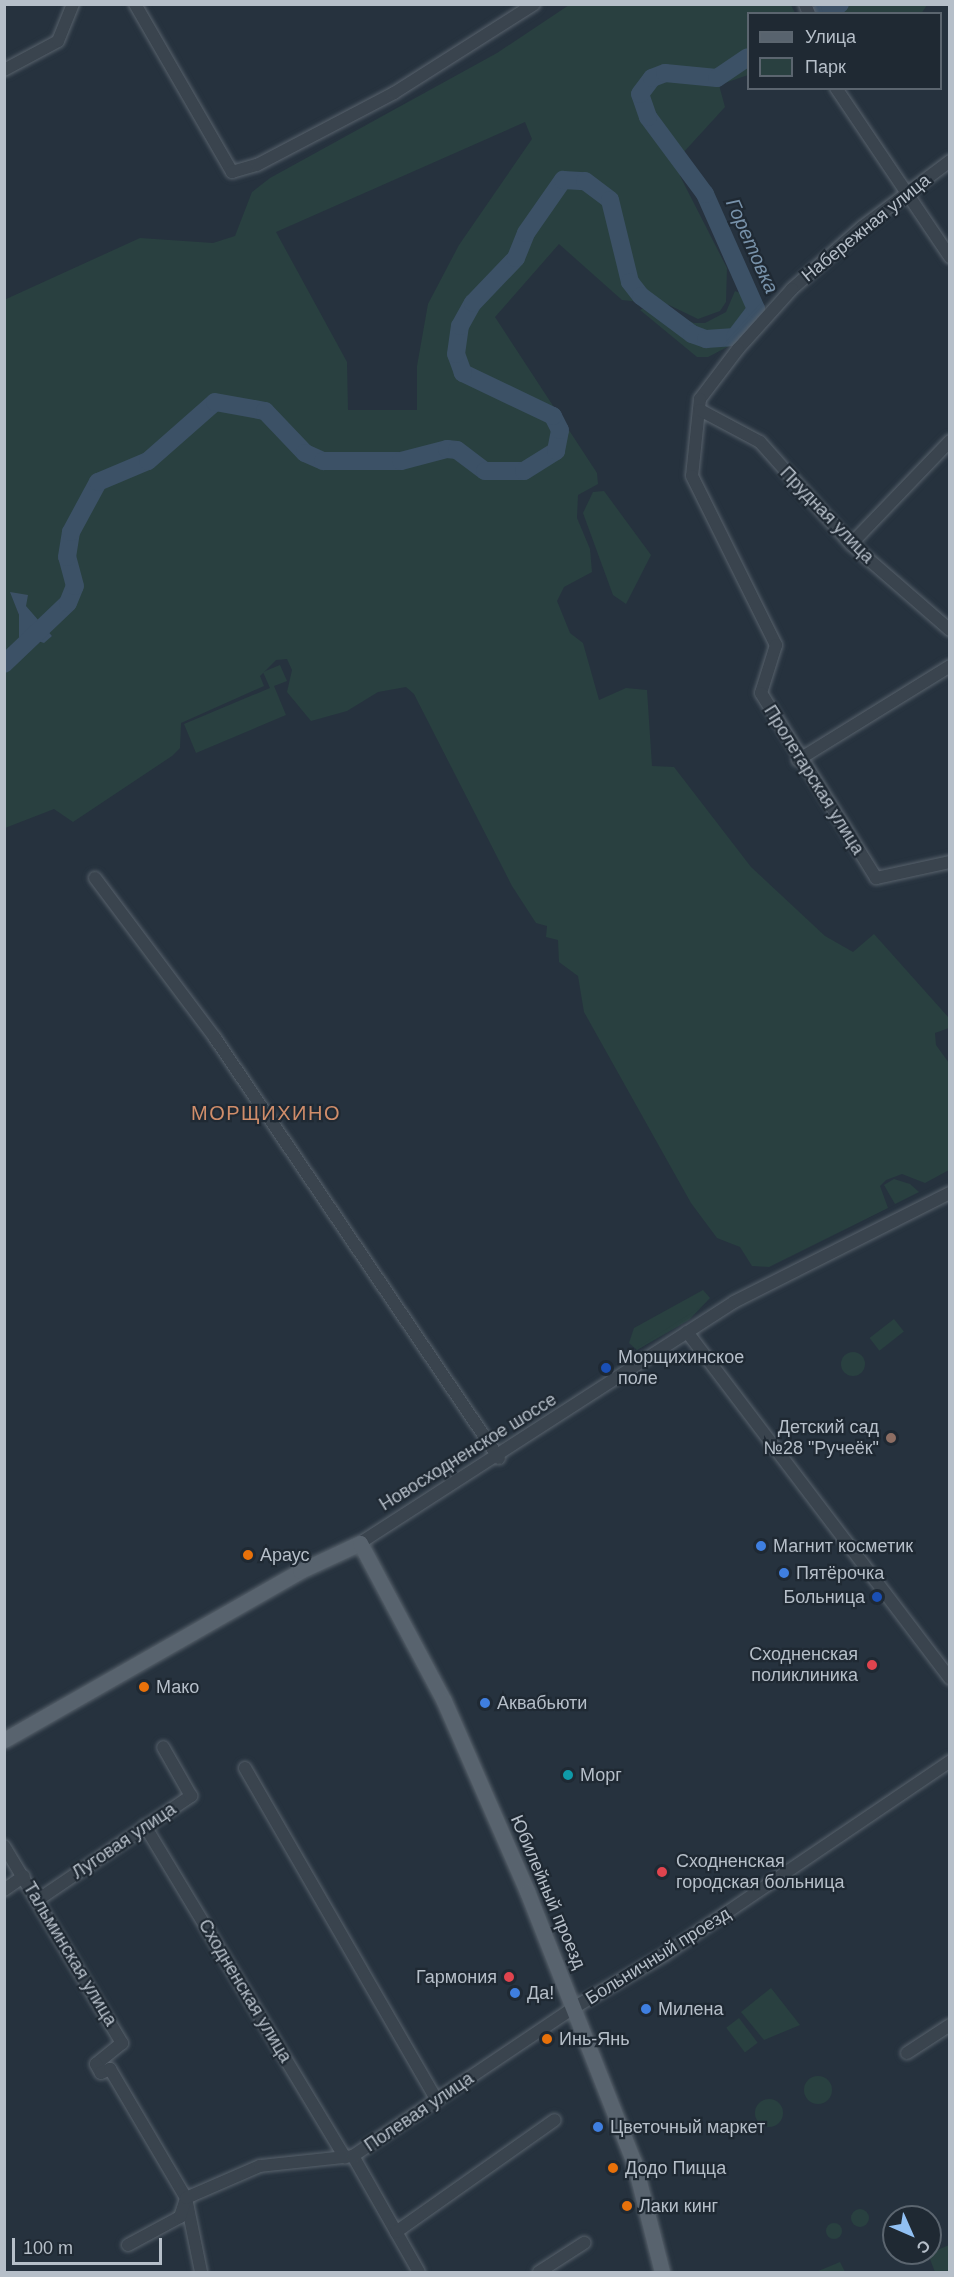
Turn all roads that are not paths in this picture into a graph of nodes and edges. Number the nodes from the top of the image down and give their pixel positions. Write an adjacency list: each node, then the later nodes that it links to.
1 (73, 4): 4 (street)
2 (135, 4): 3 (street)
3 (534, 4)
4 (4, 70)
5 (837, 90): 7 (street)
6 (950, 161): 7 (street, Набережная улица)
7 (907, 193): 8 (street); 9 (street, Набережная улица)
8 (950, 256)
9 (700, 410): 11 (street, Прудная улица); 14 (street, Пролетарская улица)
10 (950, 441): 11 (street)
11 (851, 544): 12 (street, Прудная улица)
12 (950, 630)
13 (950, 666): 14 (street)
14 (798, 760): 15 (street, Пролетарская улица)
15 (950, 862)
16 (95, 878): 19 (street)
17 (947, 1197): 18 (street, Новосходненское шоссе)
18 (687, 1332): 19 (street, Новосходненское шоссе); 21 (street)
19 (499, 1458): 20 (street, Новосходненское шоссе)
20 (360, 1543): 22 (main road, Новосходненское шоссе); 31 (main road, Юбилейный проезд)
21 (950, 1678)
22 (4, 1740)
23 (163, 1747): 26 (street, Луговая улица)
24 (950, 1761): 31 (street, Больничный проезд)
25 (245, 1768): 34 (street)
26 (145, 1826): 30 (street, Луговая улица); 36 (street, Сходненская улица)
27 (4, 1846): 28 (street, Тальминская улица)
28 (24, 1876): 29 (street); 30 (street, Тальминская улица)
29 (4, 1890)
30 (39, 1899): 37 (street, Тальминская улица)
31 (575, 2007): 34 (street, Полевая улица); 44 (main road, Юбилейный проезд)
32 (950, 2025): 33 (street)
33 (907, 2053)
34 (437, 2101): 36 (street, Полевая улица)
35 (555, 2121): 38 (street)
36 (349, 2156): 37 (street, Полевая улица); 38 (street, Сходненская улица)
37 (186, 2199): 40 (street); 41 (street)
38 (396, 2232): 42 (street, Сходненская улица)
39 (584, 2243): 43 (street)
40 (128, 2245)
41 (201, 2272)
42 (419, 2272)
43 (539, 2272)
44 (662, 2272)

